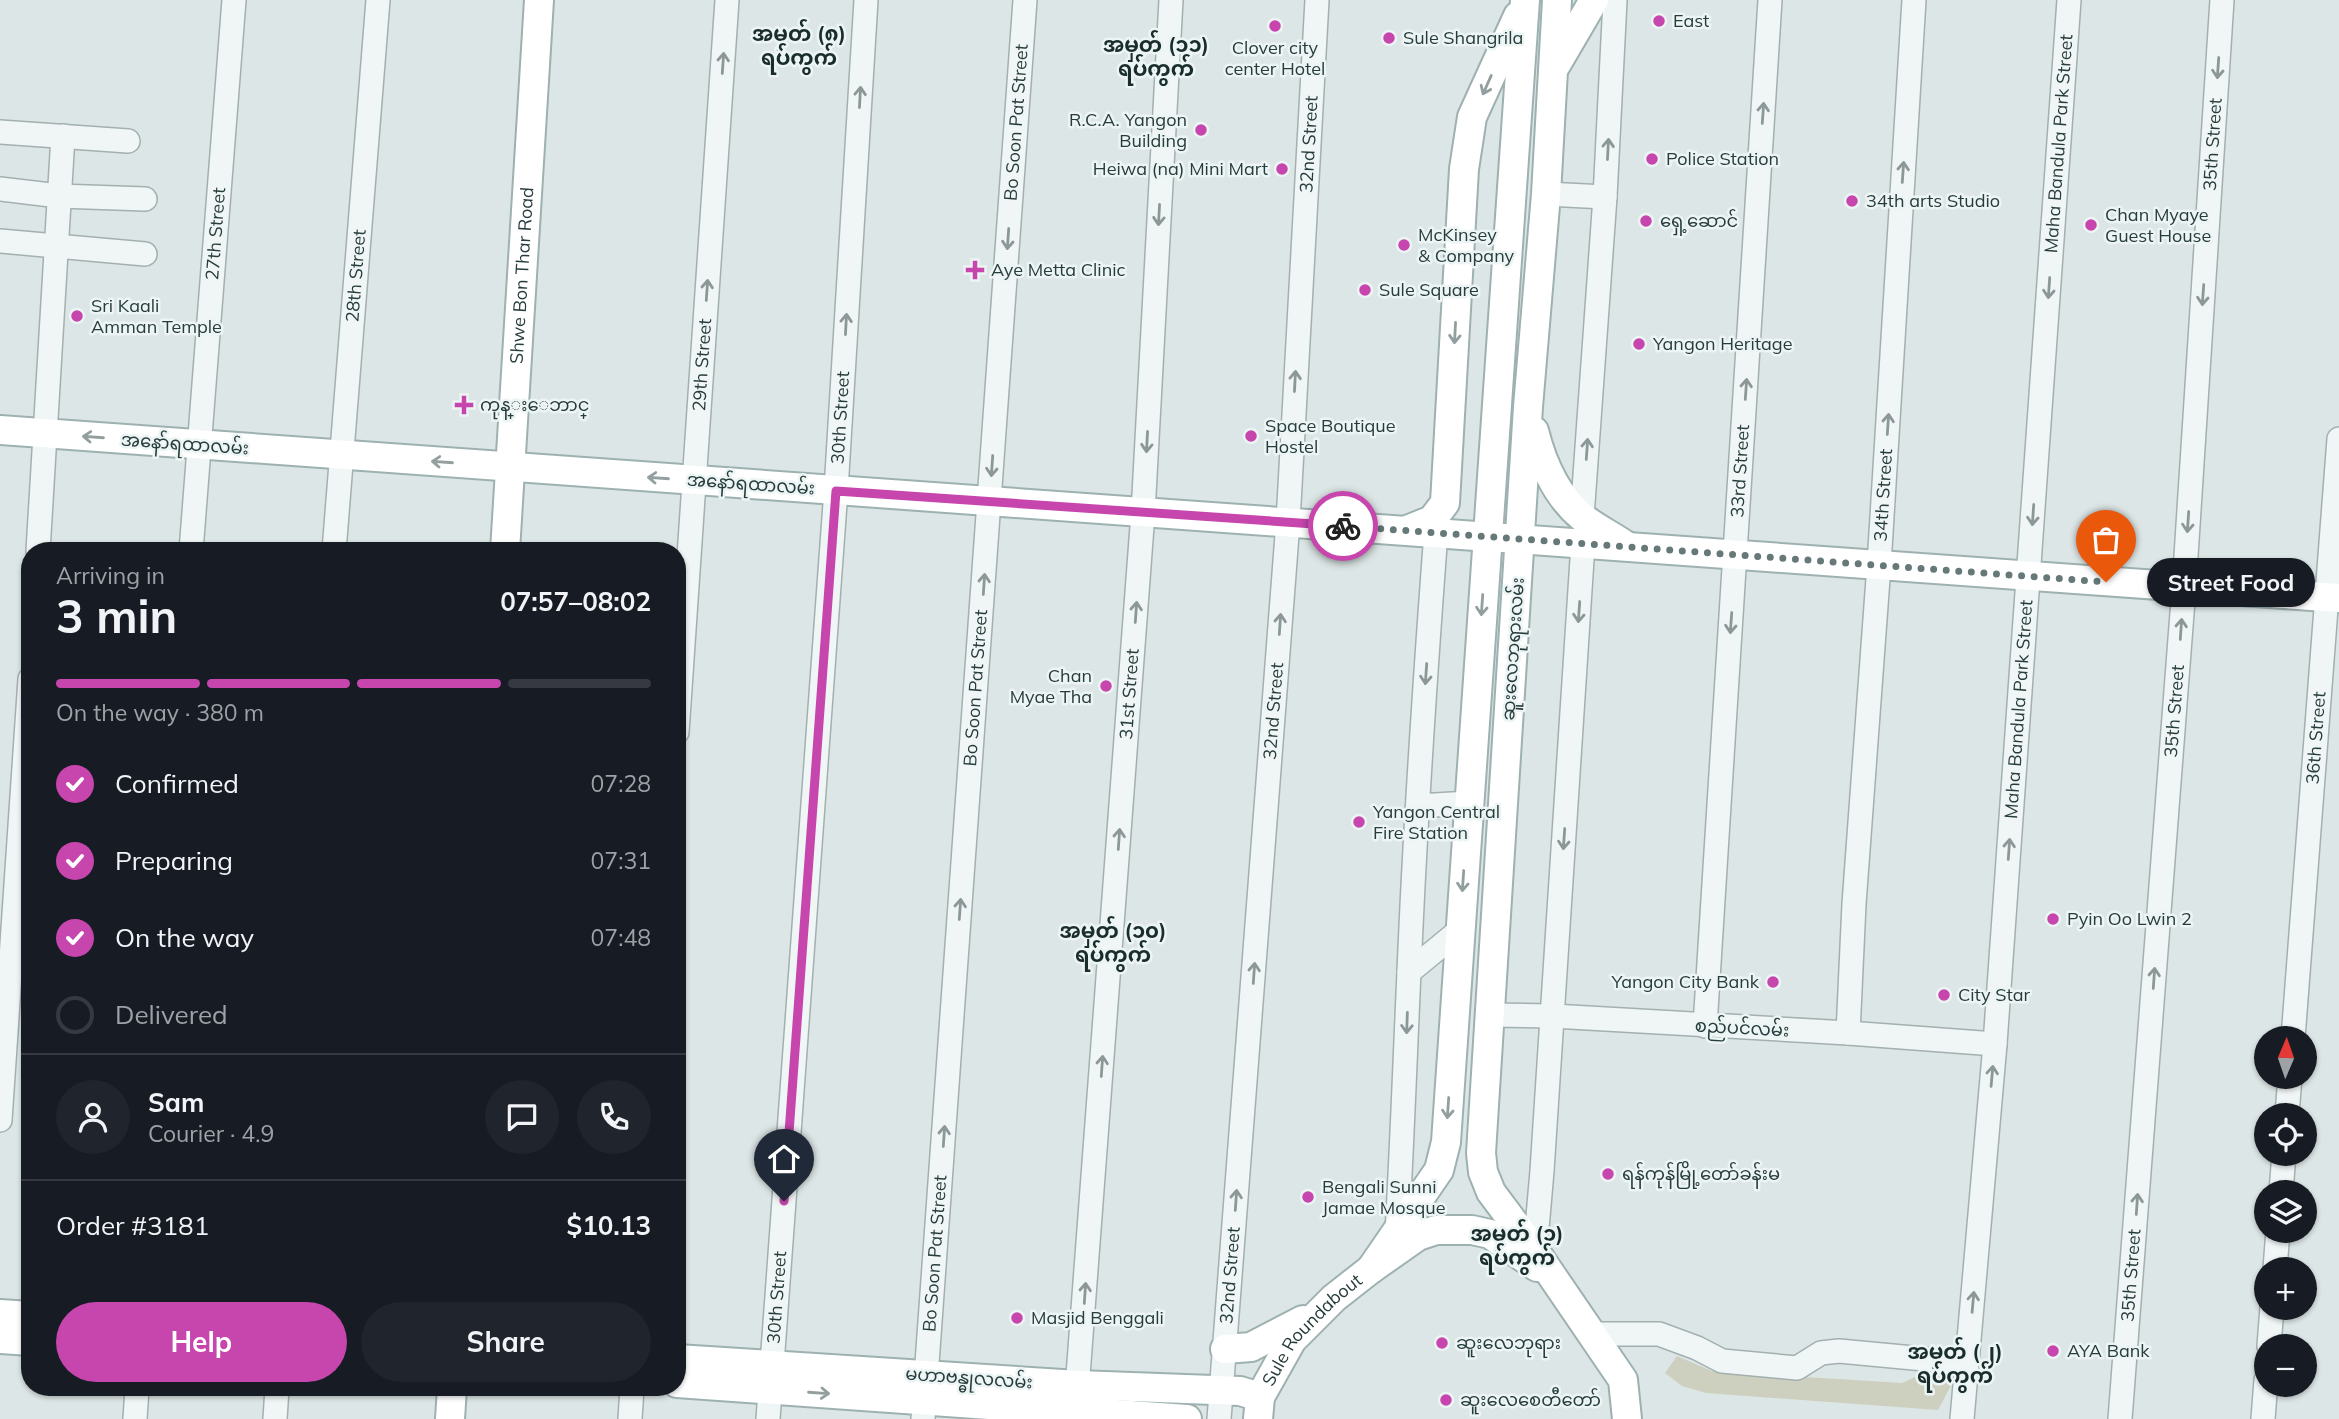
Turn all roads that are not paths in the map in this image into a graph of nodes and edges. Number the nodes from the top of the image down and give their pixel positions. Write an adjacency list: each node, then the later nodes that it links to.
1 (234, 0): 33 (street, 27th Street)
2 (378, 0): 34 (street, 28th Street)
3 (539, 0): 35 (main road, Shwe Bon Thar Road)
4 (727, 0): 36 (street, 29th Street, one-way to 4)
5 (866, 0): 37 (street, 30th Street, one-way to 5)
6 (1025, 0): 38 (street, Bo Soon Pat Street, one-way to 38)
7 (1171, 0): 39 (street, 31st Street, one-way to 39)
8 (1317, 0): 40 (street, 32nd Street, one-way to 8)
9 (1525, 0): 41 (main road, one-way to 41); 44 (main road, ဆူးလေဘုရားလမ်း)
10 (1557, 0): 17 (main road, ဆူးလေဘုရားလမ်း)
11 (1594, 0): 17 (main road)
12 (1615, 0): 24 (street, one-way to 12)
13 (1770, 0): 50 (street, 33rd Street, one-way to 13)
14 (1914, 0): 51 (street, 34th Street, one-way to 14)
15 (2069, 0): 52 (street, Maha Bandula Park Street, one-way to 52)
16 (2222, 0): 53 (street, 35th Street, one-way to 53)
17 (1553, 70): 22 (main road, ဆူးလေဘုရားလမ်း)
18 (0, 132): 19 (street)
19 (63, 136): 20 (street); 23 (street)
20 (128, 141)
21 (0, 189): 23 (street)
22 (1546, 194): 24 (street); 29 (main road, ဆူးလေဘုရားလမ်း)
23 (59, 196): 25 (street); 27 (street)
24 (1605, 197): 42 (street, one-way to 24)
25 (145, 199)
26 (0, 241): 27 (street)
27 (57, 246): 28 (street); 31 (street)
28 (145, 254)
29 (1528, 407): 42 (main road); 45 (main road, ဆူးလေဘုရားလမ်း)
30 (0, 430): 31 (main road, အနော်ရထာလမ်း)
31 (46, 434): 33 (main road, အနော်ရထာလမ်း, one-way to 31); 46 (street)
32 (2339, 439): 54 (street, 36th Street)
33 (197, 445): 34 (main road, အနော်ရထာလမ်း); 47 (street, 27th Street)
34 (340, 455): 35 (main road, အနော်ရထာလမ်း, one-way to 34); 48 (street, 28th Street)
35 (510, 467): 36 (main road, အနော်ရထာလမ်း, one-way to 35); 49 (main road, Shwe Bon Thar Road)
36 (695, 481): 37 (main road, အနော်ရထာလမ်း); 55 (street, 29th Street)
37 (836, 491): 38 (main road, အနော်ရထာလမ်း); 81 (street, 30th Street)
38 (989, 502): 39 (main road, အနော်ရထာလမ်း); 89 (street, Bo Soon Pat Street, one-way to 38)
39 (1143, 513): 40 (main road, အနော်ရထာလမ်း); 90 (street, 31st Street, one-way to 39)
40 (1288, 522): 41 (main road, အနော်ရထာလမ်း); 78 (street, 32nd Street, one-way to 40)
41 (1407, 530): 43 (main road, အနော်ရထာလမ်း)
42 (1582, 531): 45 (main road, အနော်ရထာလမ်း); 50 (main road); 62 (street, one-way to 62)
43 (1436, 533): 44 (main road, အနော်ရထာလမ်း); 57 (street, one-way to 57)
44 (1487, 537): 45 (main road, အနော်ရထာလမ်း); 56 (main road, ဆူးလေဘုရားလမ်း, one-way to 56)
45 (1521, 539): 61 (main road, ဆူးလေဘုရားလမ်း)
46 (39, 542)
47 (192, 542)
48 (335, 542)
49 (506, 542)
50 (1735, 555): 51 (main road); 63 (street, 33rd Street, one-way to 63)
51 (1879, 565): 52 (main road); 65 (street, 34th Street)
52 (2028, 576): 53 (main road); 66 (street, Maha Bandula Park Street, one-way to 52)
53 (2184, 587): 54 (main road); 101 (street, 35th Street, one-way to 53)
54 (2333, 598): 64 (street, 36th Street)
55 (686, 606)
56 (1469, 803): 57 (street); 59 (main road, ဆူးလေဘုရားလမ်း, one-way to 59)
57 (1418, 806): 60 (street)
58 (21, 811): 67 (street)
59 (1460, 930): 60 (street); 68 (main road, ဆူးလေဘုရားလမ်း, one-way to 68)
60 (1409, 972): 68 (street, one-way to 68)
61 (1489, 1016): 62 (street, စည်ပင်လမ်း); 69 (main road, ဆူးလေဘုရားလမ်း)
62 (1553, 1016): 63 (street, စည်ပင်လမ်း); 69 (street)
63 (1705, 1026): 65 (street, စည်ပင်လမ်း)
64 (2294, 1026)
65 (1848, 1033): 66 (street, စည်ပင်လမ်း)
66 (1995, 1044): 80 (street, Maha Bandula Park Street, one-way to 66)
67 (0, 1120)
68 (1397, 1232): 70 (main road, ဆူးလေဘုရားလမ်း)
69 (1535, 1251): 71 (main road, ဆူးလေဘုရားလမ်း)
70 (1371, 1269): 71 (main road); 72 (main road, Sule Roundabout)
71 (1552, 1277): 75 (main road, ဆူးလေဘုရားလမ်း)
72 (1334, 1298): 78 (main road); 91 (main road, Sule Roundabout)
73 (0, 1314): 74 (main road)
74 (21, 1315)
75 (1593, 1334): 80 (street); 99 (main road, ဆူးလေဘုရားလမ်း)
76 (0, 1339): 77 (main road)
77 (21, 1340)
78 (1225, 1349): 83 (street, 32nd Street)
79 (686, 1361): 81 (main road, မဟာဗန္ဓုလလမ်း)
80 (1967, 1363): 100 (street, Maha Bandula Park Street)
81 (771, 1377): 82 (main road, မဟာဗန္ဓုလလမ်း); 89 (main road, မဟာဗန္ဓုလလမ်း, one-way to 89); 96 (street, 30th Street)
82 (686, 1383)
83 (1222, 1390): 90 (main road, မဟာဗန္ဓုလလမ်း); 91 (main road, မဟာဗန္ဓုလလမ်း); 98 (street, 32nd Street)
84 (136, 1396): 92 (street)
85 (276, 1396): 93 (street)
86 (451, 1396): 94 (main road)
87 (631, 1396): 95 (street)
88 (2265, 1397): 102 (street)
89 (925, 1398): 90 (main road, မဟာဗန္ဓုလလမ်း)
90 (1076, 1405): 97 (main road, မဟာဗန္ဓုလလမ်း)
91 (1259, 1408)
92 (135, 1419)
93 (275, 1419)
94 (450, 1419)
95 (630, 1419)
96 (768, 1419)
97 (1187, 1419)
98 (1219, 1419)
99 (1628, 1419)
100 (1962, 1419)
101 (2120, 1419)
102 (2263, 1419)

